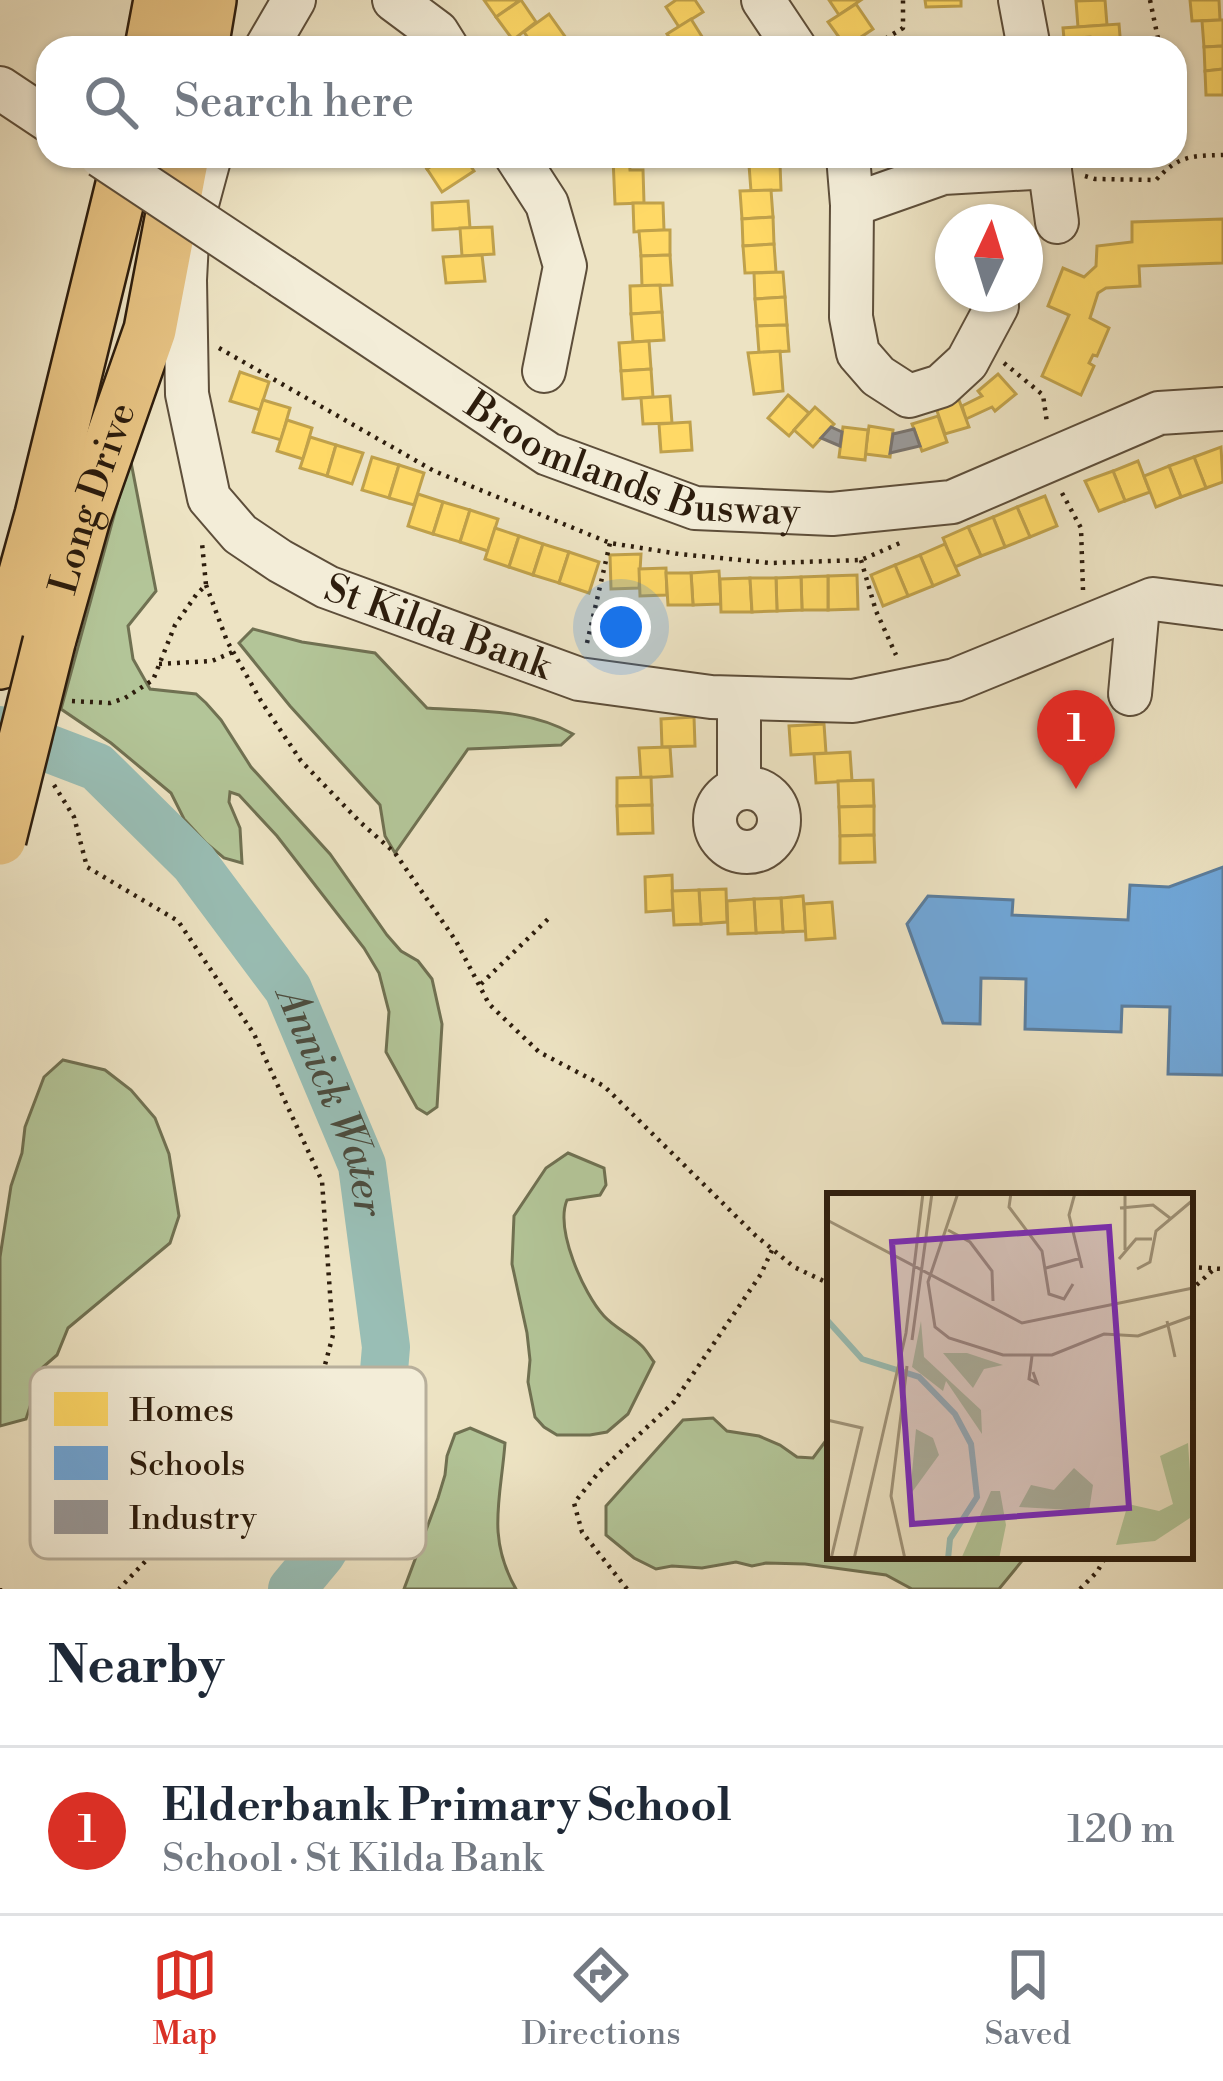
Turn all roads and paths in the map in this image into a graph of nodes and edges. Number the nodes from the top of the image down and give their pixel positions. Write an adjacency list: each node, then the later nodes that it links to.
1 (160, 0): 9 (main road)
2 (210, 0): 10 (main road)
3 (294, 0): 11 (street)
4 (394, 0): 12 (street)
5 (763, 0): 13 (street)
6 (903, 0): 14 (path)
7 (1020, 0): 15 (street)
8 (1150, 0): 16 (path)
9 (153, 36)
10 (204, 36)
11 (273, 36)
12 (439, 36)
13 (787, 36)
14 (890, 36)
15 (1027, 36)
16 (1158, 36)
17 (0, 88): 18 (street)
18 (36, 112)
19 (1223, 154): 20 (path)
20 (1187, 156)
21 (119, 168): 36 (street, Broomlands Busway, bridge)
22 (126, 168): 44 (main road, Long Drive)
23 (181, 168): 44 (main road, Long Drive)
24 (207, 168): 37 (street)
25 (524, 168): 34 (street)
26 (849, 168): 31 (street)
27 (987, 168): 31 (street)
28 (1050, 168): 32 (street)
29 (1068, 168): 30 (path)
30 (1164, 168)
31 (852, 205): 33 (street)
32 (1057, 222)
33 (988, 324): 36 (path)
34 (544, 370)
35 (1223, 409): 36 (street, Broomlands Busway)
36 (1054, 472): 43 (path)
37 (209, 498): 40 (path); 47 (street, St Kilda Bank)
38 (610, 543): 47 (path)
39 (861, 560): 48 (path)
40 (206, 586): 45 (path); 46 (path)
41 (1138, 606): 42 (street, St Kilda Bank); 43 (street, St Kilda Bank); 49 (street)
42 (1223, 608)
43 (1084, 626): 48 (street, St Kilda Bank)
44 (20, 646): 54 (main road, Long Drive, bridge)
45 (233, 652): 46 (path); 56 (path)
46 (159, 664): 51 (path)
47 (579, 679): 50 (street, St Kilda Bank)
48 (912, 689): 50 (street, St Kilda Bank)
49 (1130, 694)
50 (740, 698): 53 (street)
51 (72, 701)
52 (51, 780): 63 (path)
53 (739, 788)
54 (0, 839)
55 (548, 919): 56 (path)
56 (481, 984): 57 (path)
57 (772, 1249): 61 (path); 67 (path)
58 (1193, 1267): 60 (path)
59 (1223, 1269): 60 (path)
60 (1213, 1270): 62 (path)
61 (827, 1283)
62 (1193, 1288)
63 (324, 1367)
64 (148, 1559): 66 (path)
65 (1104, 1559): 68 (path)
66 (119, 1589)
67 (627, 1589)
68 (1079, 1589)

